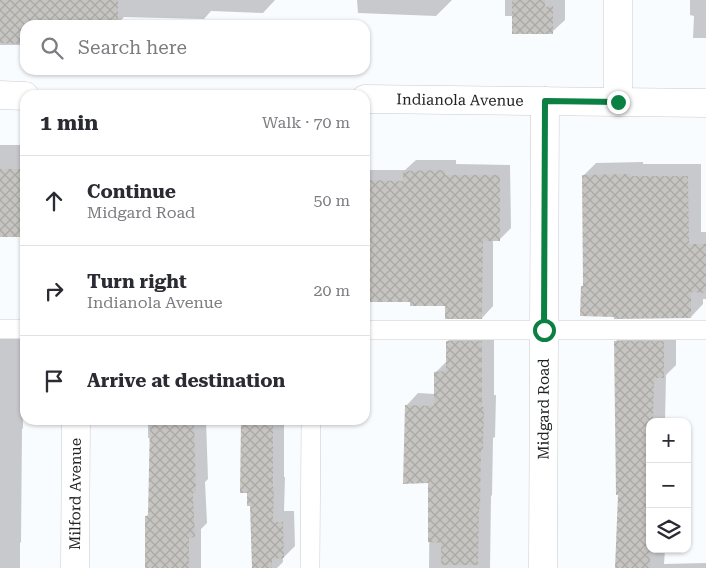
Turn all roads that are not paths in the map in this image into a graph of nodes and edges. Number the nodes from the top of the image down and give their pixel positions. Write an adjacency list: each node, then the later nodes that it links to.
1 (618, 0): 6 (street)
2 (0, 95): 3 (street)
3 (20, 96)
4 (370, 99): 5 (street, Indianola Avenue)
5 (545, 101): 6 (street, Indianola Avenue); 11 (street, Midgard Road)
6 (618, 102): 7 (street, Indianola Avenue)
7 (706, 103)
8 (0, 329): 9 (lane)
9 (20, 329)
10 (370, 330): 11 (lane)
11 (544, 330): 12 (lane); 17 (street, Midgard Road)
12 (706, 330)
13 (76, 425): 15 (street, Milford Avenue)
14 (311, 425): 16 (lane)
15 (75, 568)
16 (310, 568)
17 (543, 568)

